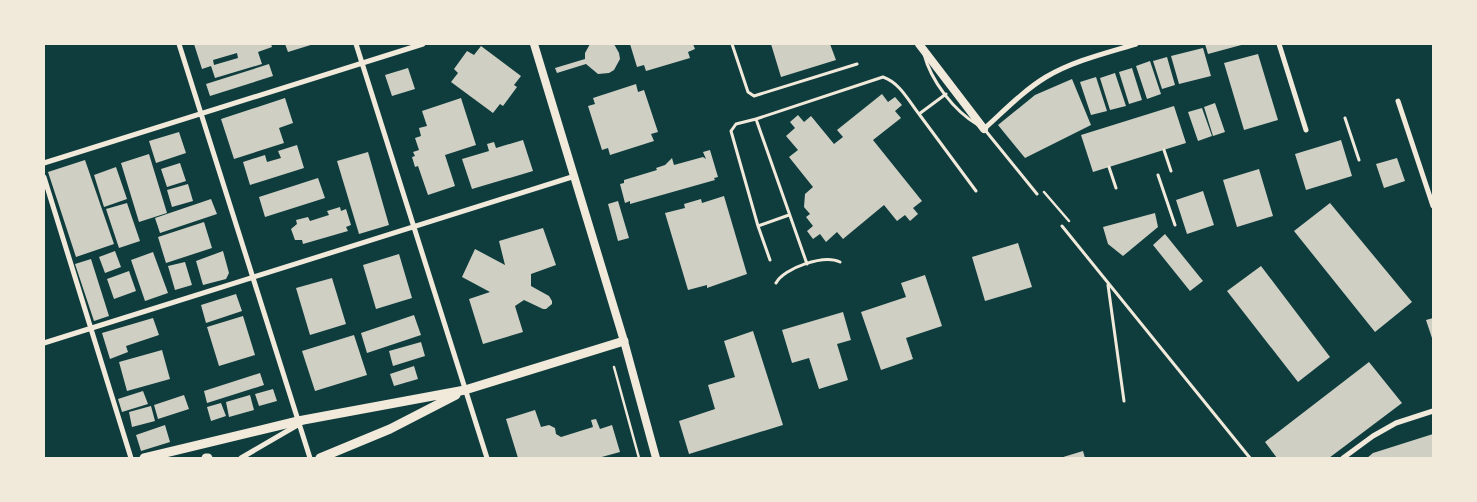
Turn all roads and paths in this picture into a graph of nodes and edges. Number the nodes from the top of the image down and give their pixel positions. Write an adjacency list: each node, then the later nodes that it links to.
1 (180, 44): 13 (street)
2 (356, 44): 9 (street)
3 (423, 44): 9 (street)
4 (534, 44): 25 (street)
5 (732, 44): 10 (lane)
6 (1136, 44): 17 (street)
7 (1279, 44): 18 (street)
8 (921, 46): 11 (lane); 17 (street)
9 (362, 63): 13 (street); 34 (street)
10 (858, 64)
11 (946, 94): 14 (lane); 17 (lane)
12 (1398, 101): 31 (street)
13 (202, 114): 21 (street); 41 (street)
14 (919, 114): 15 (lane); 29 (lane)
15 (756, 118): 32 (lane); 35 (lane)
16 (1345, 118): 20 (lane)
17 (984, 129): 28 (lane)
18 (1306, 130)
19 (1164, 150): 23 (lane)
20 (1359, 160)
21 (44, 163)
22 (1109, 167): 27 (lane)
23 (1171, 171)
24 (1158, 175): 33 (lane)
25 (575, 176): 34 (street); 45 (street)
26 (44, 178): 44 (street)
27 (1116, 188)
28 (1034, 190): 30 (lane); 37 (path)
29 (976, 191)
30 (1037, 194)
31 (1433, 206)
32 (790, 215): 35 (lane); 40 (lane)
33 (1175, 225)
34 (414, 226): 41 (street); 48 (street)
35 (758, 226): 38 (lane)
36 (1062, 226): 37 (lane)
37 (1069, 235): 43 (lane)
38 (770, 260)
39 (840, 262): 40 (lane)
40 (807, 264): 42 (lane)
41 (252, 278): 44 (street); 51 (street)
42 (776, 283)
43 (1108, 284): 49 (lane); 61 (lane)
44 (92, 328): 46 (street); 52 (street)
45 (624, 341): 48 (main road); 60 (street)
46 (44, 343)
47 (614, 367): 59 (path)
48 (465, 390): 51 (main road); 57 (main road); 58 (street)
49 (1124, 401)
50 (1433, 411): 62 (street)
51 (301, 422): 53 (main road); 54 (street); 55 (street)
52 (131, 458)
53 (144, 458)
54 (241, 458)
55 (310, 458)
56 (316, 458): 57 (street)
57 (321, 458)
58 (487, 458)
59 (639, 458)
60 (656, 458)
61 (1250, 458)
62 (1343, 458)

